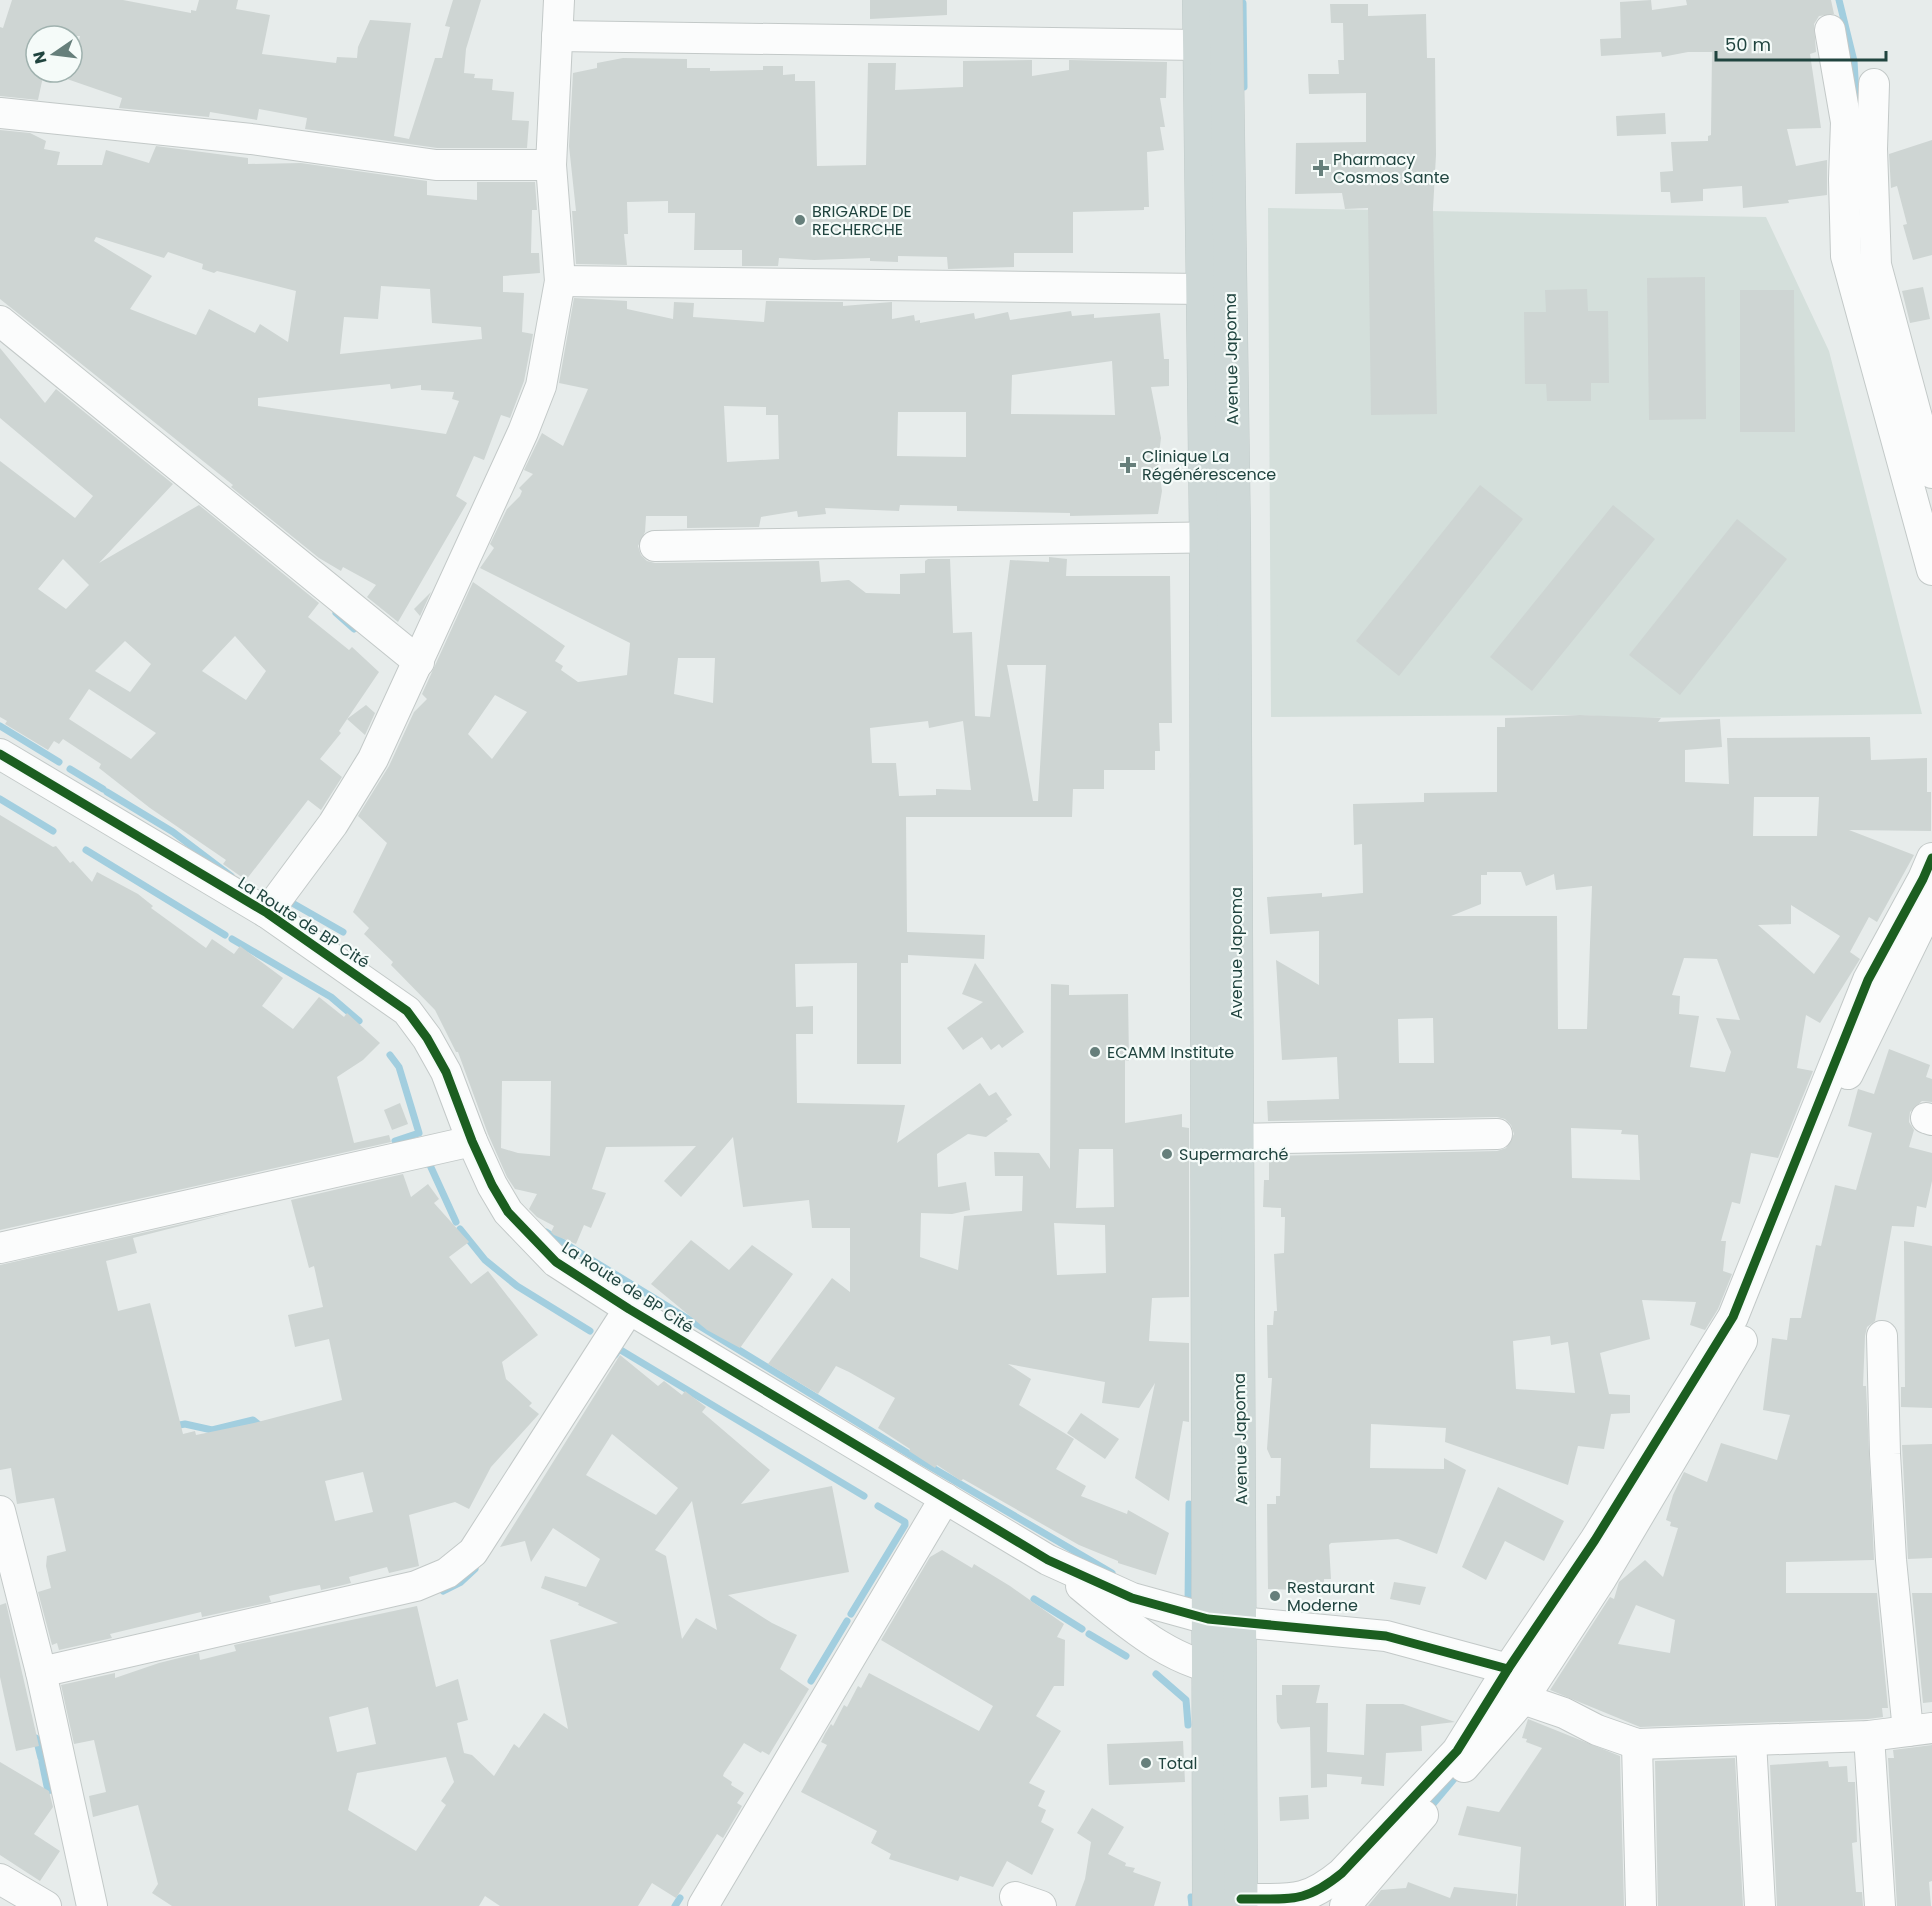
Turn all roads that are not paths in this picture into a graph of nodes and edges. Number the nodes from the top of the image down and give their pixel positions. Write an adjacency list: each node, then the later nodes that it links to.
1 (559, 0): 5 (street)
2 (1199, 0): 6 (main road, Avenue Japoma)
3 (1226, 0): 14 (main road, Avenue Japoma)
4 (1830, 30): 16 (street)
5 (557, 36): 6 (street); 9 (street)
6 (1200, 45): 11 (main road, Avenue Japoma)
7 (1874, 84): 13 (street)
8 (0, 113): 9 (street)
9 (551, 165): 10 (street)
10 (560, 281): 11 (street); 17 (street)
11 (1203, 289): 14 (main road, Avenue Japoma)
12 (0, 321): 17 (street)
13 (1932, 473)
14 (1220, 537): 15 (street); 23 (main road, Avenue Japoma); 32 (main road, Avenue Japoma)
15 (655, 546)
16 (1932, 570)
17 (419, 662): 21 (street)
18 (0, 754): 21 (street, La Route de BP Cité)
19 (1932, 858): 35 (street)
20 (1932, 901): 38 (street)
21 (267, 913): 24 (street, La Route de BP Cité)
22 (1497, 1134): 23 (street)
23 (1237, 1139): 33 (main road, Avenue Japoma)
24 (471, 1141): 25 (street); 26 (street, La Route de BP Cité)
25 (0, 1248)
26 (629, 1309): 28 (street, La Route de BP Cité); 36 (street)
27 (1882, 1336): 39 (street)
28 (945, 1498): 30 (street, La Route de BP Cité); 47 (street)
29 (0, 1511): 31 (street)
30 (1048, 1560): 32 (street, La Route de BP Cité); 34 (street, La Route de BP Cité)
31 (11, 1594): 36 (street)
32 (1208, 1619): 33 (street, La Route de BP Cité); 34 (main road, Avenue Japoma)
33 (1242, 1623): 35 (street, La Route de BP Cité); 37 (main road, Avenue Japoma)
34 (1209, 1669): 37 (street, La Route de BP Cité); 48 (main road, Avenue Japoma)
35 (1508, 1669): 44 (street)
36 (42, 1672): 46 (street)
37 (1242, 1672): 44 (main road, Avenue Japoma)
38 (1523, 1699): 42 (street); 49 (street)
39 (1920, 1730): 40 (street)
40 (1869, 1736): 41 (street); 52 (street)
41 (1751, 1742): 42 (street); 51 (street)
42 (1636, 1744): 50 (street)
43 (0, 1879): 45 (street)
44 (1241, 1902)
45 (46, 1906)
46 (92, 1906)
47 (703, 1906)
48 (1209, 1906)
49 (1345, 1906)
50 (1641, 1906)
51 (1760, 1906)
52 (1880, 1906)

